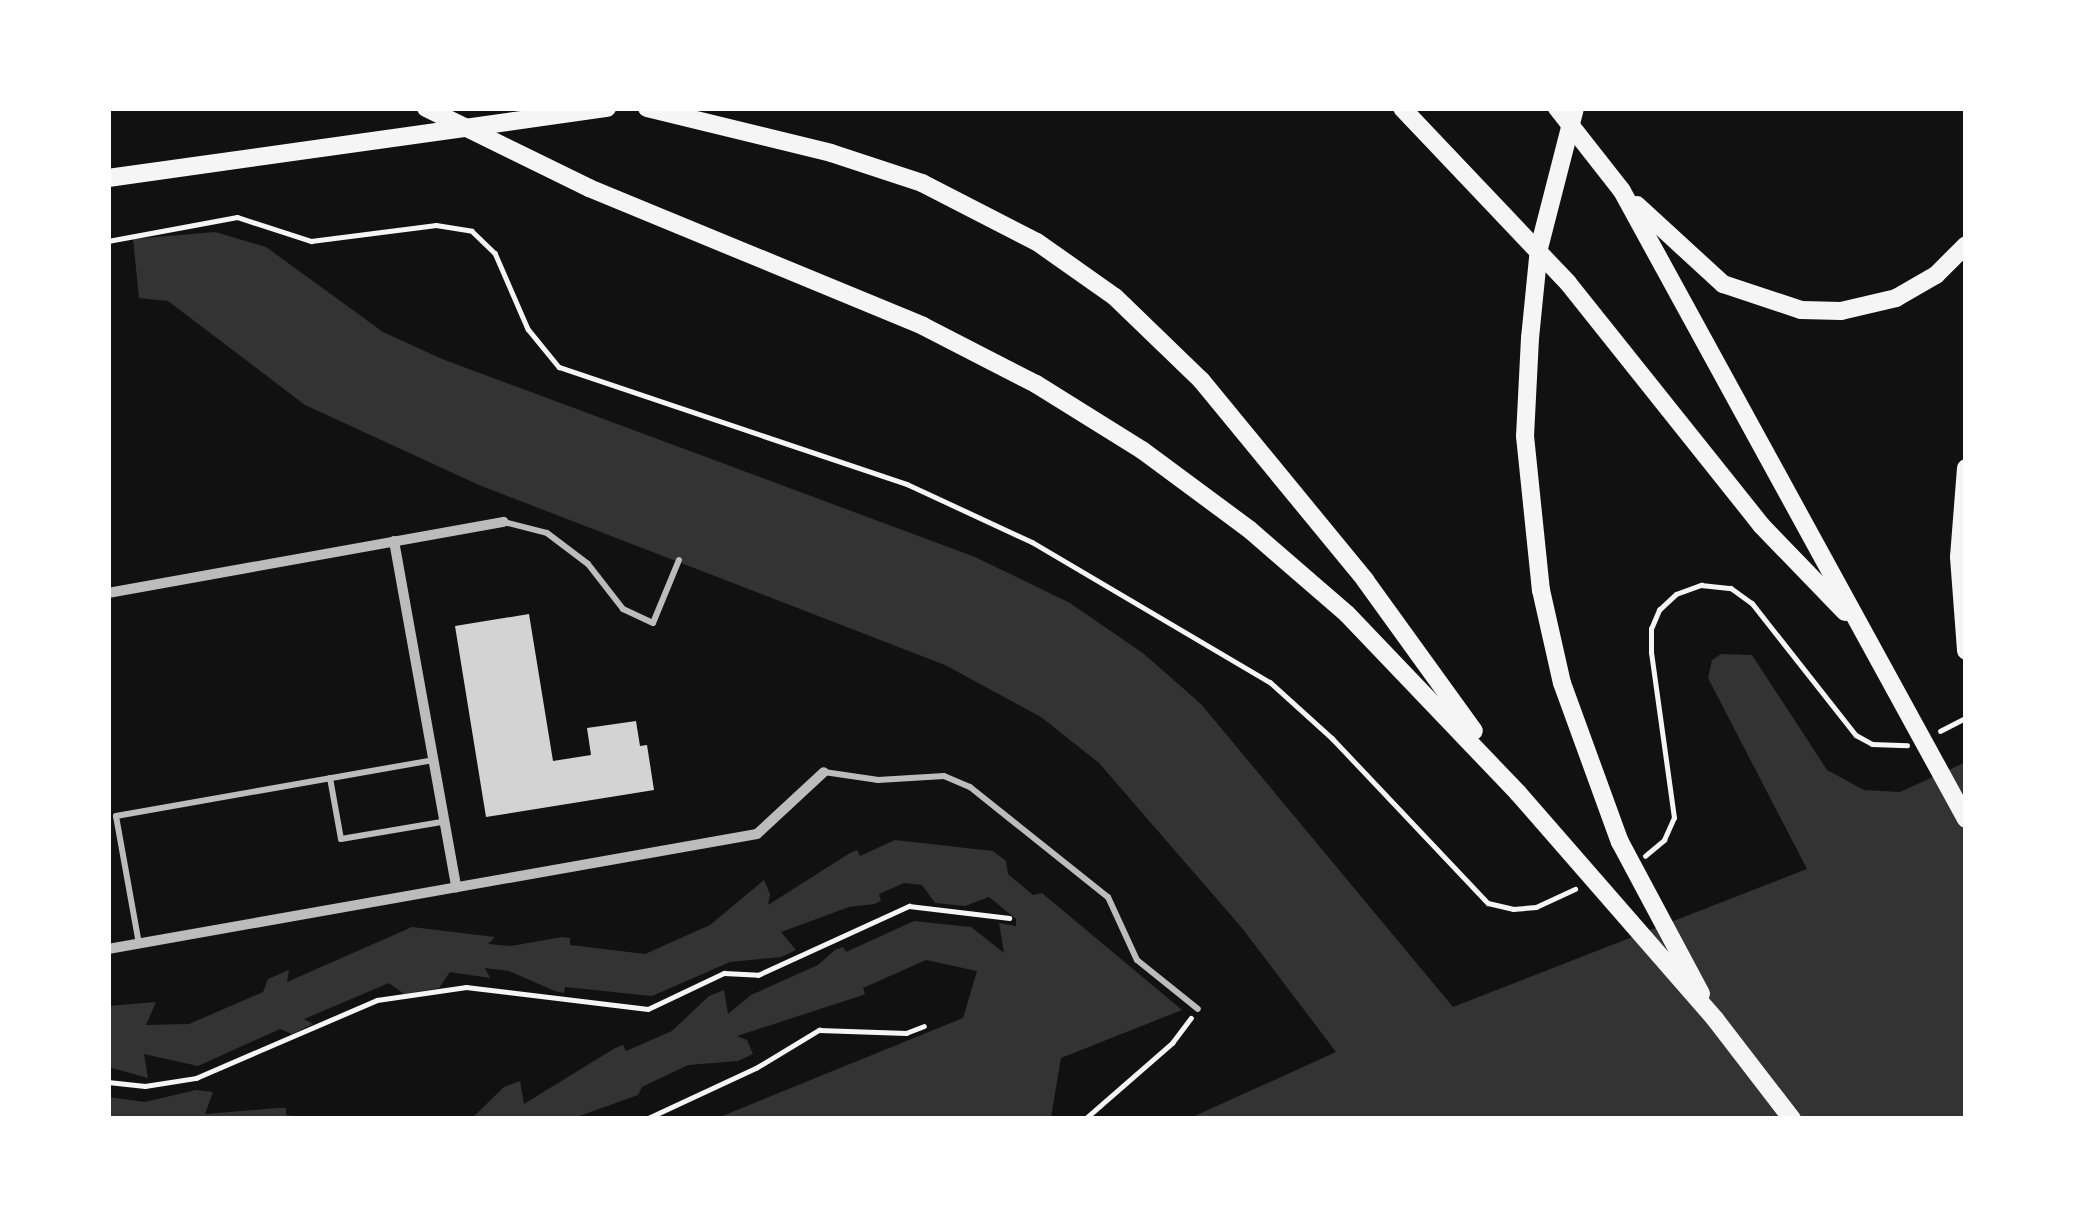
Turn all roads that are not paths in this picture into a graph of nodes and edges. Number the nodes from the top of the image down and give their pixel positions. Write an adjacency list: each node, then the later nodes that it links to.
1 (426, 108): 20 (highway)
2 (607, 108): 7 (highway)
3 (647, 108): 20 (highway)
4 (1402, 108): 15 (highway)
5 (1557, 108): 8 (highway)
6 (1575, 108): 29 (highway)
7 (108, 178)
8 (1622, 191): 9 (highway); 15 (highway)
9 (1966, 245)
10 (1966, 468): 16 (highway)
11 (504, 522): 12 (street); 13 (lane)
12 (394, 541): 14 (street); 17 (street)
13 (680, 560)
14 (108, 592)
15 (1865, 633): 21 (highway)
16 (1966, 651)
17 (433, 760): 19 (lane); 22 (street)
18 (824, 772): 23 (street); 26 (lane)
19 (330, 778): 22 (lane); 24 (lane)
20 (1518, 793): 29 (highway)
21 (1966, 818)
22 (444, 822): 23 (street)
23 (456, 887): 24 (street)
24 (139, 944): 25 (street)
25 (108, 949)
26 (1183, 997): 27 (lane); 28 (lane)
27 (1172, 1000)
28 (1198, 1009)
29 (1715, 1019): 30 (highway)
30 (1792, 1119)

